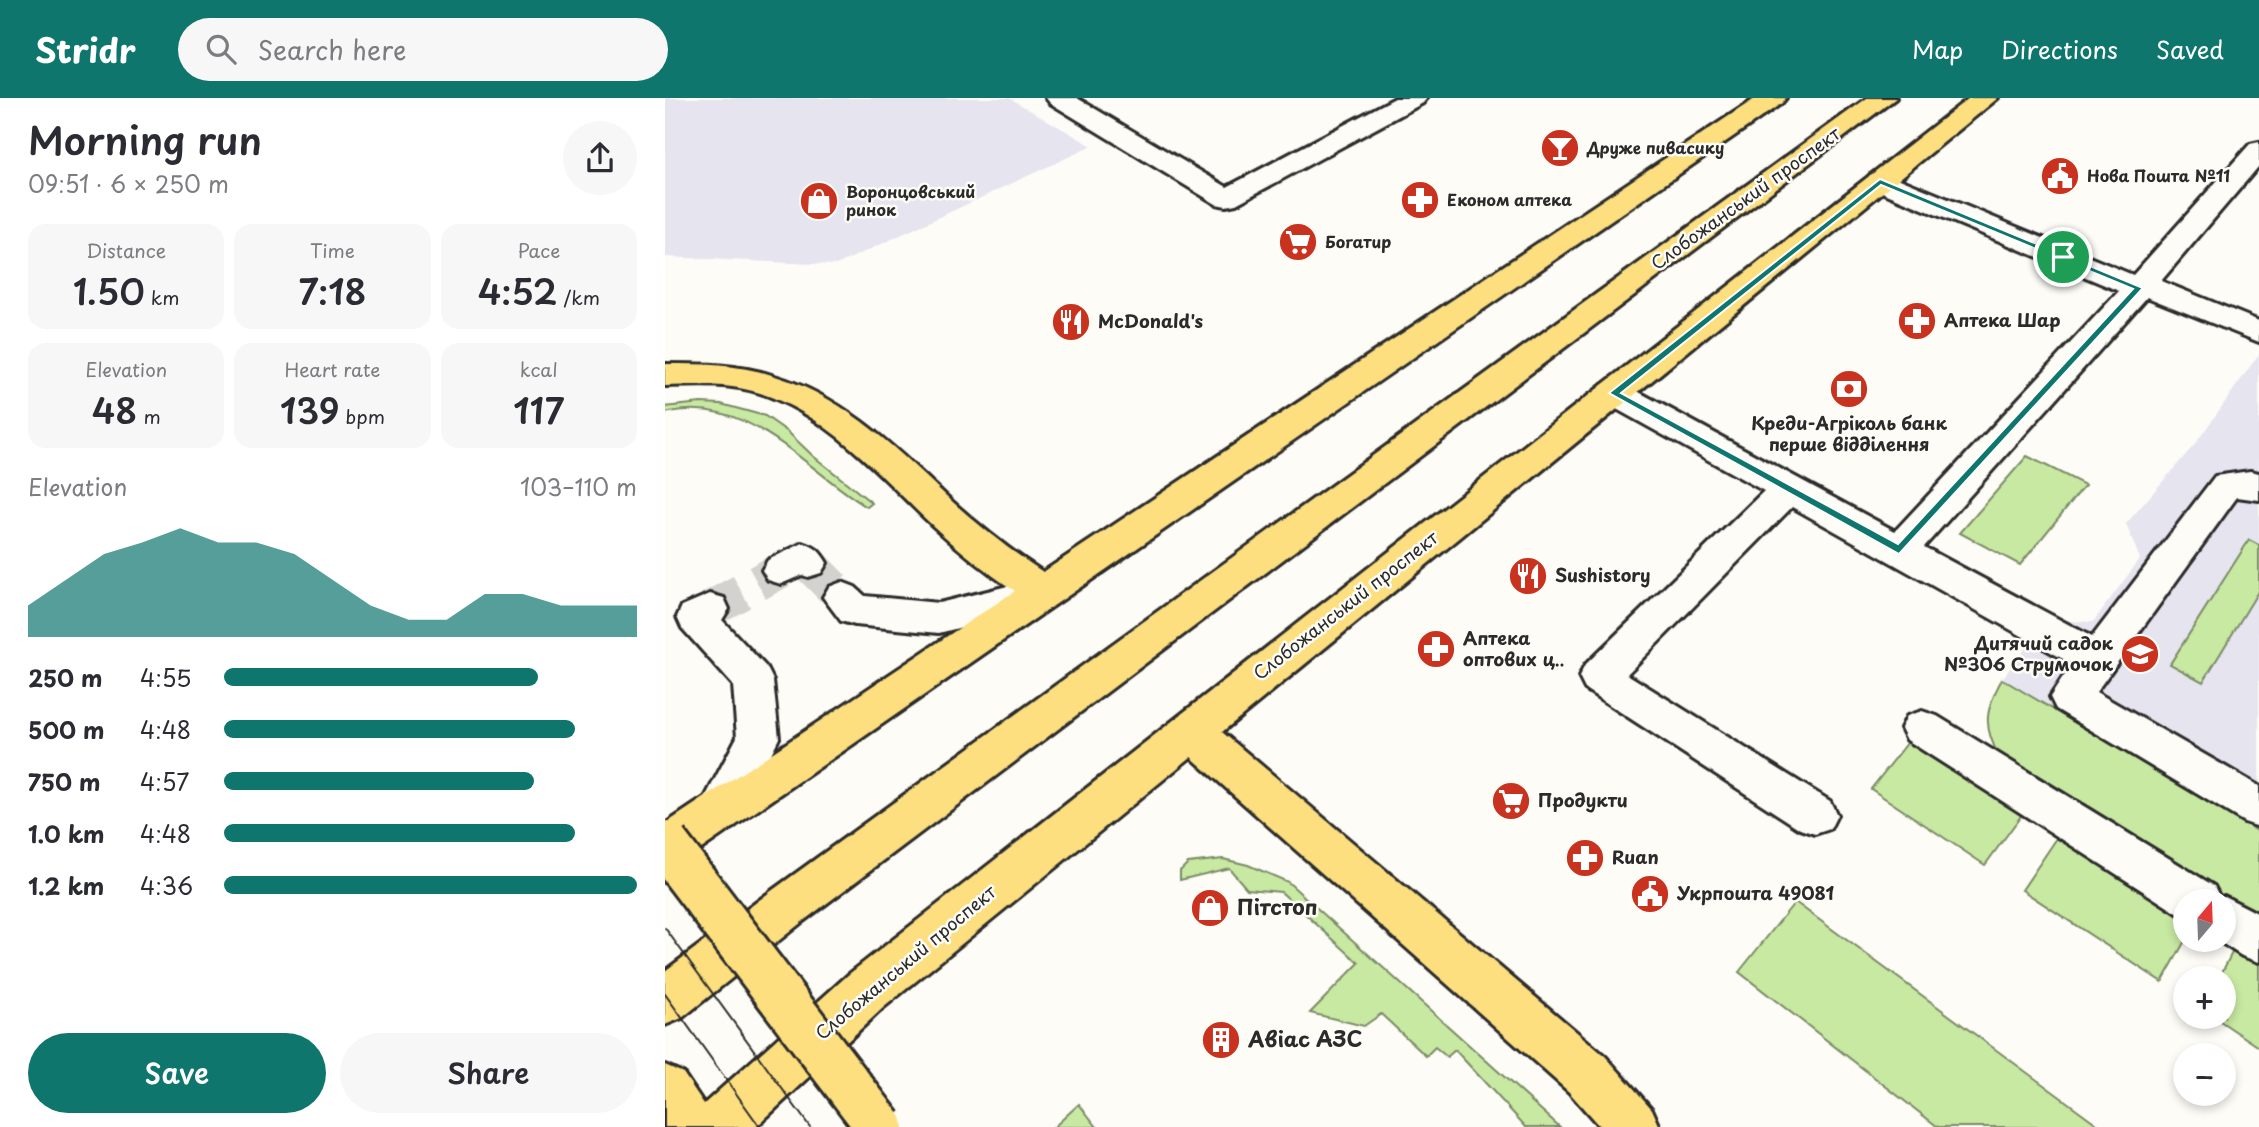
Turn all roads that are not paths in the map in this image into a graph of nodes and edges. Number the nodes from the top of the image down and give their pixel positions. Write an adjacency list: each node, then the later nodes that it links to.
1 (1059, 98): 2 (lane)
2 (1414, 98)
3 (1773, 98): 15 (main road)
4 (1883, 98): 28 (main road, Слобожанський проспект)
5 (1985, 98): 7 (main road, Слобожанський проспект)
6 (2259, 150): 8 (lane)
7 (1880, 181): 8 (lane); 11 (main road, Слобожанський проспект)
8 (2140, 286): 9 (lane); 14 (lane)
9 (2259, 332)
10 (671, 376): 15 (main road)
11 (1614, 393): 13 (lane); 20 (main road, Слобожанський проспект)
12 (2259, 487): 18 (lane)
13 (1788, 489): 14 (lane); 23 (lane)
14 (1899, 550): 18 (lane)
15 (1044, 592): 16 (lane); 22 (main road)
16 (842, 597)
17 (710, 609): 22 (lane)
18 (2097, 659): 21 (lane)
19 (1922, 728): 25 (lane)
20 (1190, 730): 31 (main road, Слобожанський проспект); 33 (main road)
21 (2259, 808)
22 (719, 813): 24 (main road)
23 (1815, 815)
24 (665, 846): 32 (main road, bridge)
25 (2179, 889)
26 (2237, 926): 27 (lane)
27 (2259, 940)
28 (665, 1001)
29 (665, 1091): 30 (main road)
30 (689, 1127)
31 (719, 1127)
32 (880, 1127)
33 (1634, 1127)

